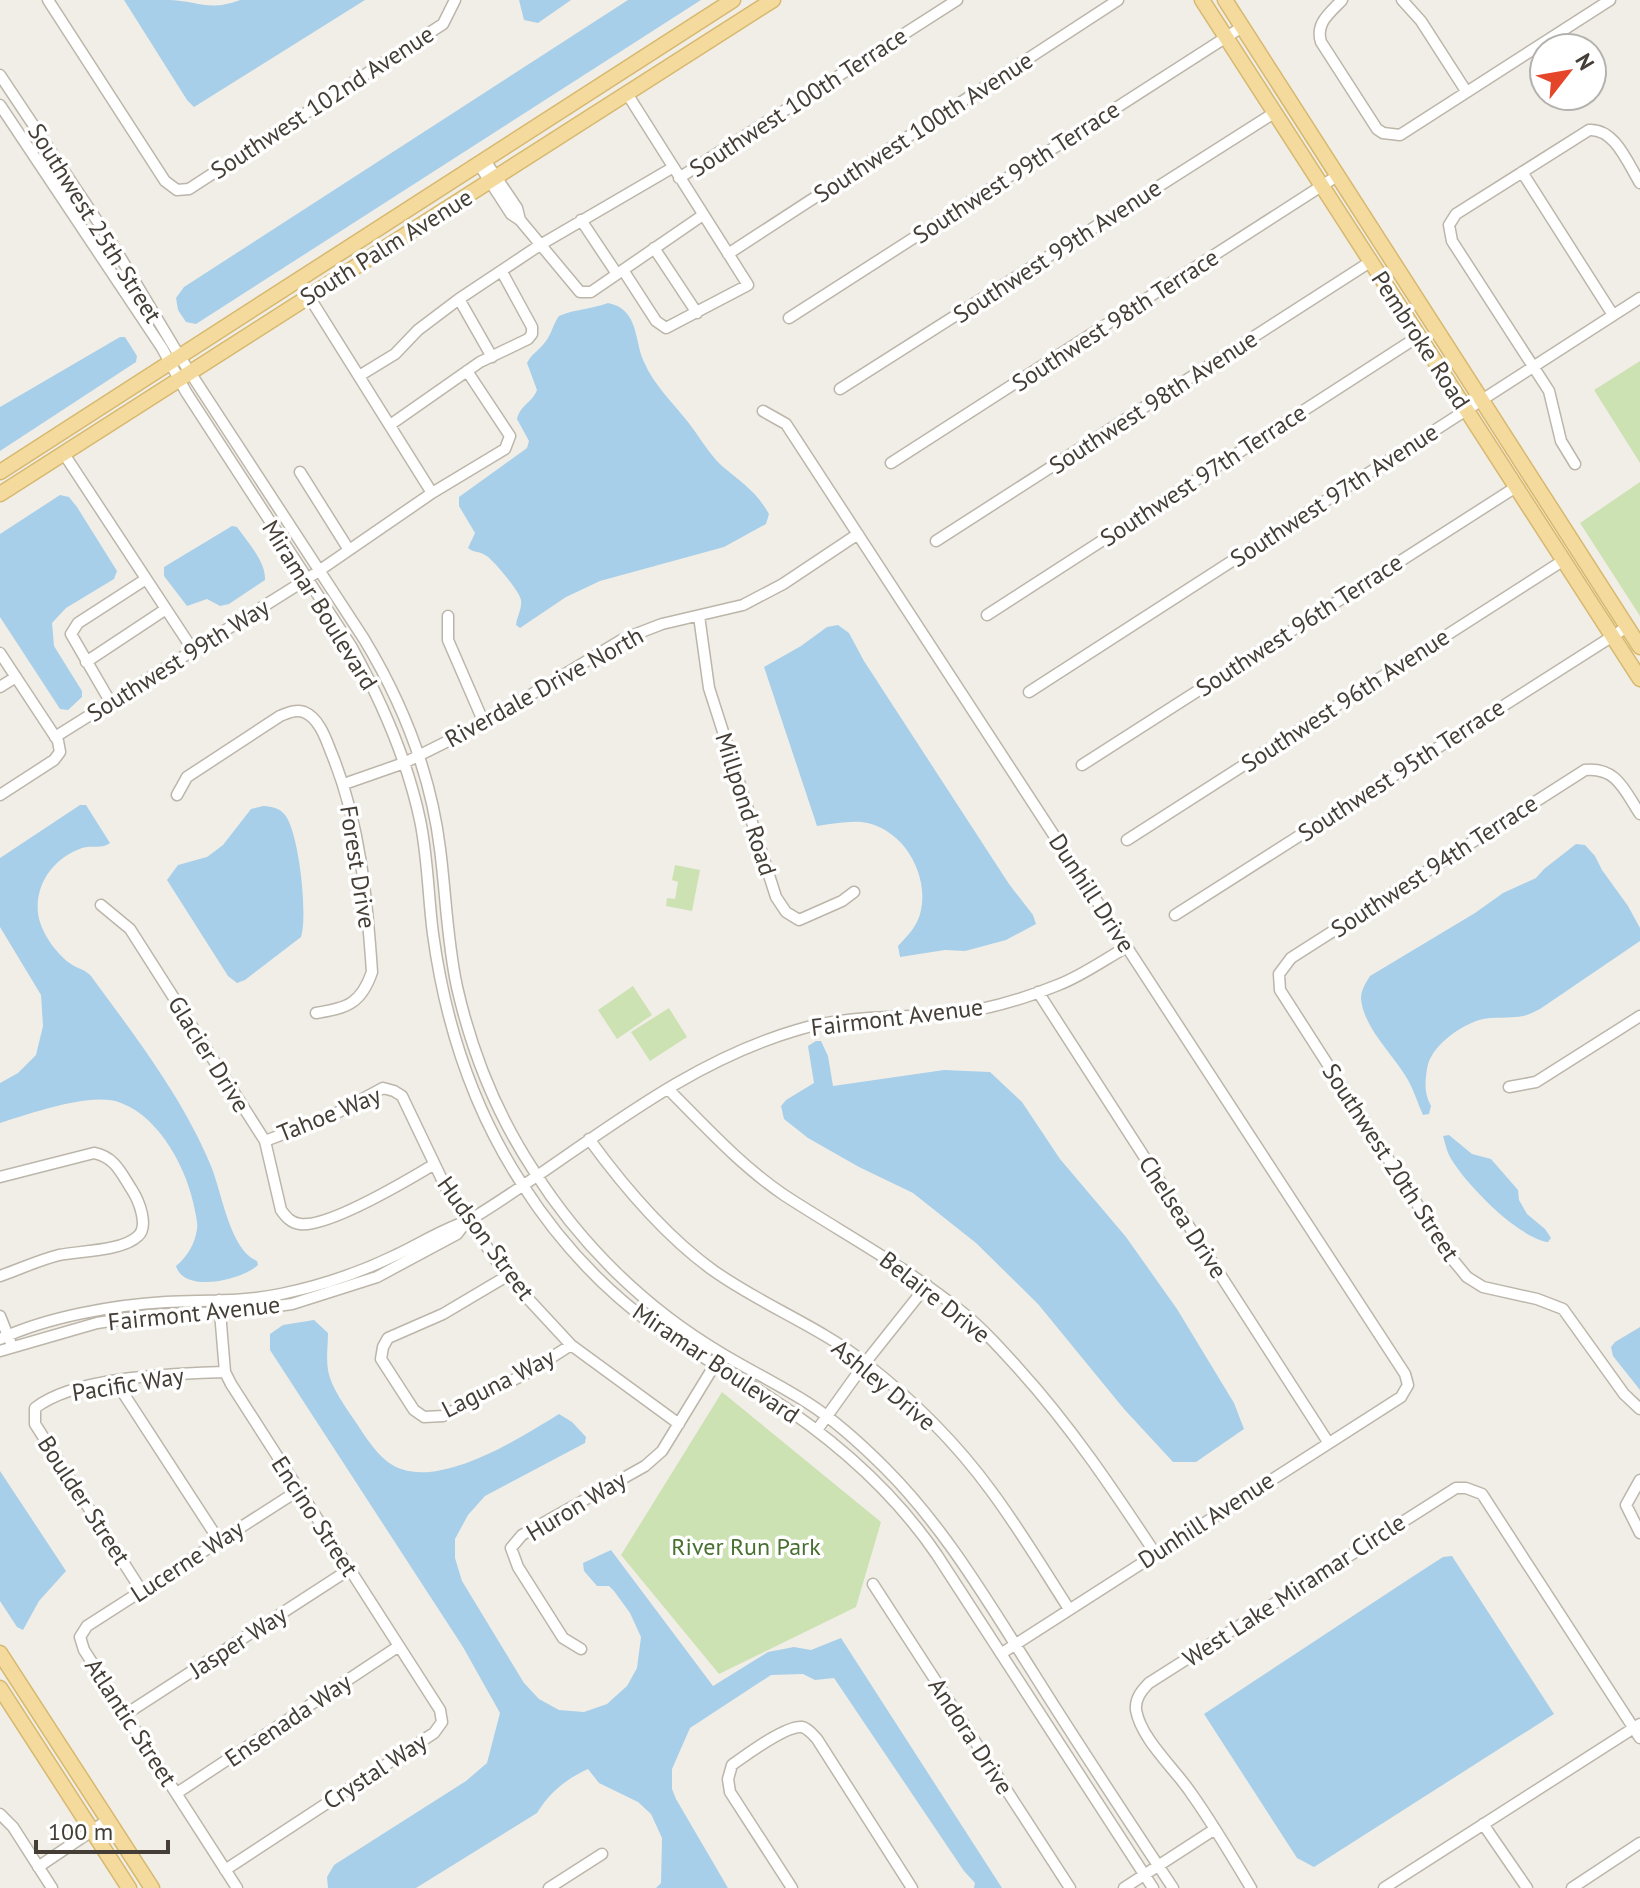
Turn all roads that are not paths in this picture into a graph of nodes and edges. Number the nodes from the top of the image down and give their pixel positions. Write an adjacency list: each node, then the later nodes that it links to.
1 (48, 0): 2 (street, Southwest 102nd Avenue)
2 (455, 0)
3 (733, 0): 19 (main road, South Palm Avenue)
4 (773, 0): 16 (main road, South Palm Avenue)
5 (957, 0): 23 (street, Southwest 100th Terrace)
6 (1118, 0): 31 (street, Southwest 100th Avenue)
7 (1202, 0): 13 (main road, Pembroke Road)
8 (1225, 0): 12 (main road, Pembroke Road)
9 (1342, 0): 15 (street)
10 (1402, 0): 15 (street)
11 (1610, 0): 15 (street)
12 (1242, 27): 13 (street, Southwest 99th Terrace); 22 (main road, Pembroke Road)
13 (1227, 37): 18 (main road, Pembroke Road); 40 (street, Southwest 99th Terrace)
14 (0, 75): 43 (street, Southwest 25th Street)
15 (1466, 91)
16 (626, 92): 20 (street); 24 (main road, South Palm Avenue)
17 (0, 105): 43 (street, Southwest 25th Street)
18 (1274, 113): 26 (main road, Pembroke Road); 48 (street, Southwest 99th Avenue)
19 (481, 161): 24 (street); 43 (main road, South Palm Avenue)
20 (672, 168): 23 (street); 28 (street, Southwest 100th Terrace)
21 (1522, 172): 25 (street); 39 (street); 44 (street)
22 (1337, 176): 26 (street, Southwest 98th Terrace); 49 (main road, Pembroke Road)
23 (679, 178): 27 (street)
24 (494, 180): 29 (street); 35 (main road, South Palm Avenue)
25 (1640, 183)
26 (1322, 186): 32 (main road, Pembroke Road); 54 (street, Southwest 98th Terrace)
27 (703, 215): 30 (street); 31 (street)
28 (581, 220): 29 (street, Southwest 100th Terrace); 34 (street)
29 (540, 245): 33 (street, Southwest 100th Terrace); 34 (street)
30 (654, 248): 34 (street); 38 (street)
31 (728, 254): 38 (street)
32 (1370, 262): 41 (main road, Pembroke Road); 62 (street, Southwest 98th Avenue)
33 (502, 272): 37 (street, Southwest 100th Terrace); 42 (street)
34 (620, 272): 38 (street)
35 (308, 295): 46 (main road, South Palm Avenue); 47 (street)
36 (1640, 298): 39 (street, Southwest 97th Avenue)
37 (459, 299): 42 (street); 47 (street, Southwest 100th Terrace)
38 (697, 313)
39 (1613, 315): 44 (street, Southwest 97th Avenue)
40 (789, 318)
41 (1419, 336): 50 (main road, Pembroke Road); 69 (street, Southwest 97th Terrace)
42 (492, 357): 45 (street)
43 (175, 360): 46 (street, Southwest 25th Street); 56 (main road, South Palm Avenue)
44 (1536, 366): 49 (street, Southwest 97th Avenue); 55 (street)
45 (467, 371): 52 (street); 59 (street, Southwest 99th Way)
46 (184, 375): 53 (main road, South Palm Avenue); 65 (street, Miramar Boulevard); 67 (street, Miramar Boulevard)
47 (359, 376): 52 (street)
48 (840, 389)
49 (1482, 400): 50 (street, Southwest 97th Avenue); 72 (main road, Pembroke Road)
50 (1467, 410): 58 (main road, Pembroke Road); 81 (street, Southwest 97th Avenue)
51 (763, 411): 61 (street, Dunhill Drive)
52 (390, 425): 59 (street)
53 (64, 454): 60 (main road, South Palm Avenue); 66 (street)
54 (891, 463)
55 (1575, 464)
56 (0, 472)
57 (300, 472): 63 (street)
58 (1516, 487): 64 (main road, Pembroke Road); 87 (street, Southwest 96th Terrace)
59 (432, 493): 63 (street, Southwest 99th Way)
60 (0, 494)
61 (858, 534): 71 (street, Riverdale Drive North); 96 (street, Dunhill Drive)
62 (936, 541)
63 (349, 550): 65 (street, Southwest 99th Way)
64 (1564, 560): 73 (main road, Pembroke Road); 92 (street, Southwest 96th Avenue)
65 (320, 571): 67 (street, Southwest 99th Way); 85 (street, Miramar Boulevard)
66 (146, 579): 68 (street); 77 (street)
67 (307, 579): 75 (street, Southwest 99th Way); 86 (street, Miramar Boulevard)
68 (166, 609): 75 (street); 77 (street)
69 (987, 615)
70 (448, 616): 83 (street)
71 (699, 616): 83 (street, Riverdale Drive North); 93 (street, Millpond Road)
72 (1627, 627): 73 (street, Southwest 95th Terrace); 74 (main road, Pembroke Road)
73 (1612, 636): 79 (main road, Pembroke Road); 95 (street, Southwest 95th Terrace)
74 (1640, 647)
75 (193, 650): 82 (street, Southwest 99th Way)
76 (0, 653): 78 (street)
77 (86, 662): 82 (street)
78 (16, 677): 80 (street); 84 (street)
79 (1640, 679)
80 (0, 687)
81 (1029, 692)
82 (111, 703): 84 (street, Southwest 99th Way)
83 (484, 723): 85 (street, Riverdale Drive North)
84 (55, 737): 89 (street)
85 (418, 755): 86 (street, Riverdale Drive North); 107 (street, Miramar Boulevard)
86 (404, 763): 88 (street, Riverdale Drive North); 109 (street, Miramar Boulevard)
87 (1082, 765)
88 (344, 784): 90 (street, Forest Drive); 99 (street, Forest Drive)
89 (0, 795)
90 (177, 795)
91 (1640, 814): 97 (street, Southwest 94th Terrace)
92 (1127, 840)
93 (854, 892)
94 (101, 905): 105 (street, Glacier Drive)
95 (1175, 915)
96 (1127, 947): 98 (street, Fairmont Avenue); 125 (street, Dunhill Drive)
97 (1279, 974): 127 (street, Southwest 20th Street)
98 (1038, 992): 102 (street, Fairmont Avenue); 131 (street, Chelsea Drive)
99 (316, 1013)
100 (1640, 1016): 101 (street)
101 (1509, 1087)
102 (668, 1089): 104 (street, Fairmont Avenue); 113 (street, Belaire Drive)
103 (394, 1091): 105 (street, Tahoe Way); 106 (street, Hudson Street)
104 (589, 1139): 107 (street, Fairmont Avenue); 121 (street, Ashley Drive)
105 (265, 1141): 106 (street, Glacier Drive)
106 (433, 1165): 110 (street, Hudson Street)
107 (536, 1175): 109 (street, Fairmont Avenue); 128 (street, Miramar Boulevard)
108 (0, 1177): 111 (street)
109 (522, 1184): 110 (street, Fairmont Avenue); 122 (street, Miramar Boulevard)
110 (468, 1221): 112 (street, Hudson Street); 114 (street, Fairmont Avenue); 115 (street, Fairmont Avenue)
111 (0, 1276)
112 (507, 1276): 118 (street, Hudson Street); 118 (street, Laguna Way)
113 (927, 1285): 121 (street); 136 (street, Belaire Drive)
114 (219, 1300): 115 (street, Encino Street); 117 (street, Fairmont Avenue)
115 (218, 1312): 119 (street, Fairmont Avenue); 123 (street, Encino Street)
116 (0, 1316): 117 (street)
117 (4, 1337): 119 (street)
118 (571, 1345): 129 (street, Hudson Street)
119 (13, 1346): 120 (street, Fairmont Avenue)
120 (0, 1351)
121 (865, 1363): 128 (street); 140 (street, Ashley Drive)
122 (714, 1366): 129 (street, Huron Way); 130 (street, Miramar Boulevard)
123 (225, 1372): 124 (street, Pacific Way); 133 (street, Encino Street)
124 (116, 1382): 126 (street, Pacific Way); 135 (street)
125 (1408, 1385): 131 (street, Dunhill Avenue)
126 (35, 1408): 139 (street, Boulder Street)
127 (1640, 1409)
128 (827, 1416): 130 (street); 142 (street, Miramar Boulevard)
129 (679, 1424): 144 (street, Huron Way)
130 (817, 1430): 146 (street, Miramar Boulevard)
131 (1328, 1442): 136 (street, Dunhill Avenue)
132 (1640, 1480): 134 (street)
133 (299, 1490): 135 (street, Lucerne Way); 137 (street, Encino Street)
134 (1640, 1533)
135 (218, 1539): 139 (street, Lucerne Way)
136 (1155, 1553): 140 (street, Dunhill Avenue)
137 (350, 1569): 143 (street, Encino Street); 148 (street, Jasper Way)
138 (873, 1584): 170 (street, Andora Drive)
139 (141, 1590): 141 (street, Lucerne Way)
140 (1069, 1609): 142 (street, Dunhill Avenue)
141 (80, 1637): 148 (street, Atlantic Street)
142 (1015, 1645): 146 (street, Dunhill Avenue); 159 (street, Miramar Boulevard)
143 (399, 1646): 149 (street, Encino Street); 151 (street, Ensenada Way)
144 (581, 1649)
145 (0, 1653): 153 (main road)
146 (1002, 1653): 162 (street, Miramar Boulevard)
147 (0, 1688): 156 (main road)
148 (126, 1714): 151 (street, Atlantic Street)
149 (442, 1722): 161 (street, Crystal Way)
150 (1638, 1730): 154 (street); 155 (street, West Lake Miramar Circle)
151 (177, 1793): 161 (street, Atlantic Street)
152 (0, 1814): 160 (street)
153 (108, 1820): 156 (street); 165 (main road)
154 (1483, 1824): 175 (street); 176 (street)
155 (1215, 1829): 159 (street); 174 (street)
156 (92, 1831): 160 (street); 164 (main road)
157 (1640, 1843): 177 (street)
158 (602, 1854): 167 (street)
159 (1158, 1866): 162 (street); 173 (street, Miramar Boulevard)
160 (38, 1867): 163 (street)
161 (225, 1870): 166 (street, Atlantic Street)
162 (1145, 1875): 171 (street); 172 (street, Miramar Boulevard)
163 (52, 1888)
164 (129, 1888)
165 (152, 1888)
166 (237, 1888)
167 (549, 1888)
168 (792, 1888): 169 (street)
169 (912, 1888)
170 (1070, 1888)
171 (1124, 1888)
172 (1153, 1888)
173 (1173, 1888)
174 (1251, 1888)
175 (1384, 1888)
176 (1527, 1888)
177 (1572, 1888)

